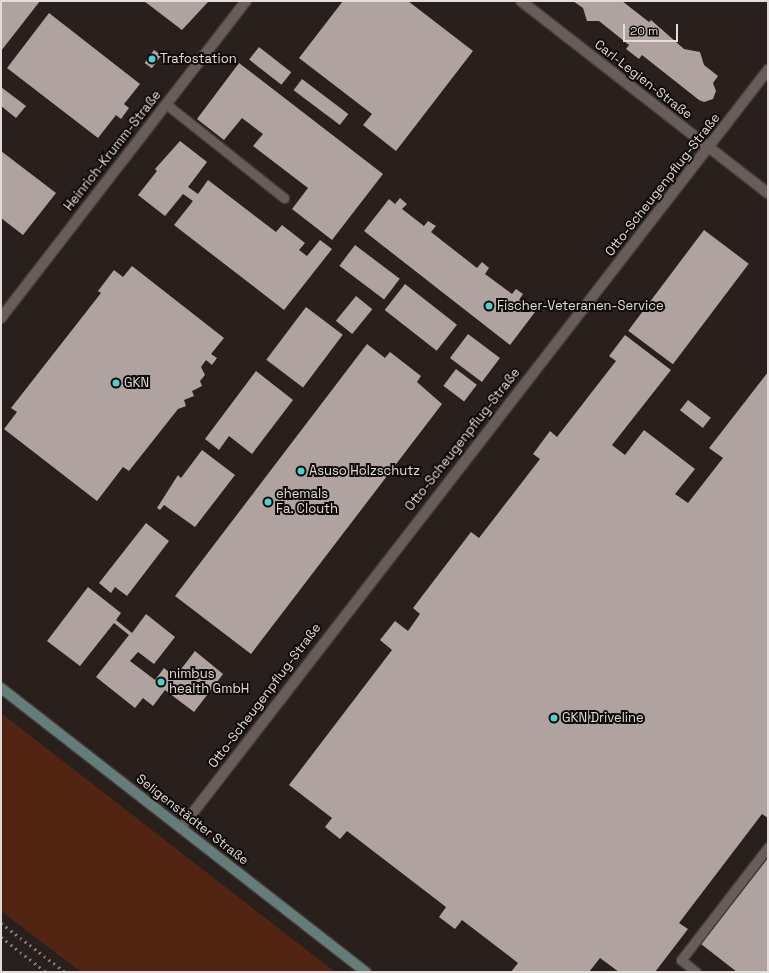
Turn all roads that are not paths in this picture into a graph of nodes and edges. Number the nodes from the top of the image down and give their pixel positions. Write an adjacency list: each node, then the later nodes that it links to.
1 (246, 1): 4 (street, Heinrich-Krumm-Straße)
2 (521, 1): 5 (street, Carl-Legien-Straße)
3 (768, 70): 5 (street, Otto-Scheugenpflug-Straße)
4 (166, 104): 7 (lane); 8 (street, Heinrich-Krumm-Straße)
5 (709, 148): 6 (street, Carl-Legien-Straße); 10 (street, Otto-Scheugenpflug-Straße)
6 (768, 193)
7 (284, 198)
8 (1, 318)
9 (1, 688): 10 (street, Seligenstädter Straße)
10 (181, 828): 12 (street, Seligenstädter Straße)
11 (768, 847): 13 (lane)
12 (366, 972)
13 (696, 972)

